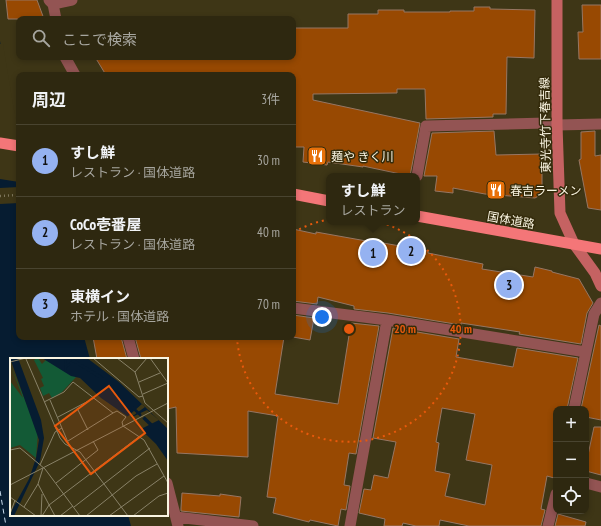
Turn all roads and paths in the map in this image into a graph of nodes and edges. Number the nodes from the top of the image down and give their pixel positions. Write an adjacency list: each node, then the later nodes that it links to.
1 (72, 0): 3 (street)
2 (557, 0): 7 (main road, 東光寺竹下春吉線)
3 (51, 2): 4 (street)
4 (55, 16)
5 (67, 60): 6 (street)
6 (73, 72)
7 (557, 124): 8 (street); 11 (street); 17 (main road, 東光寺竹下春吉線)
8 (601, 124)
9 (0, 143): 10 (highway)
10 (16, 146)
11 (418, 173)
12 (16, 195): 14 (path)
13 (296, 195): 15 (highway)
14 (0, 196)
15 (326, 200)
16 (420, 217): 17 (highway, 国体道路)
17 (574, 244): 18 (highway, 国体道路); 19 (main road, 東光寺竹下春吉線)
18 (601, 248)
19 (601, 286)
20 (601, 303): 24 (street)
21 (296, 308): 22 (street)
22 (387, 320): 24 (street); 33 (street)
23 (129, 340): 25 (street)
24 (586, 352): 26 (street)
25 (134, 358)
26 (575, 406)
27 (589, 484): 29 (street)
28 (168, 487): 31 (street)
29 (601, 487)
30 (553, 506): 34 (street)
31 (177, 521): 32 (street)
32 (253, 526)
33 (350, 526)
34 (548, 526)

